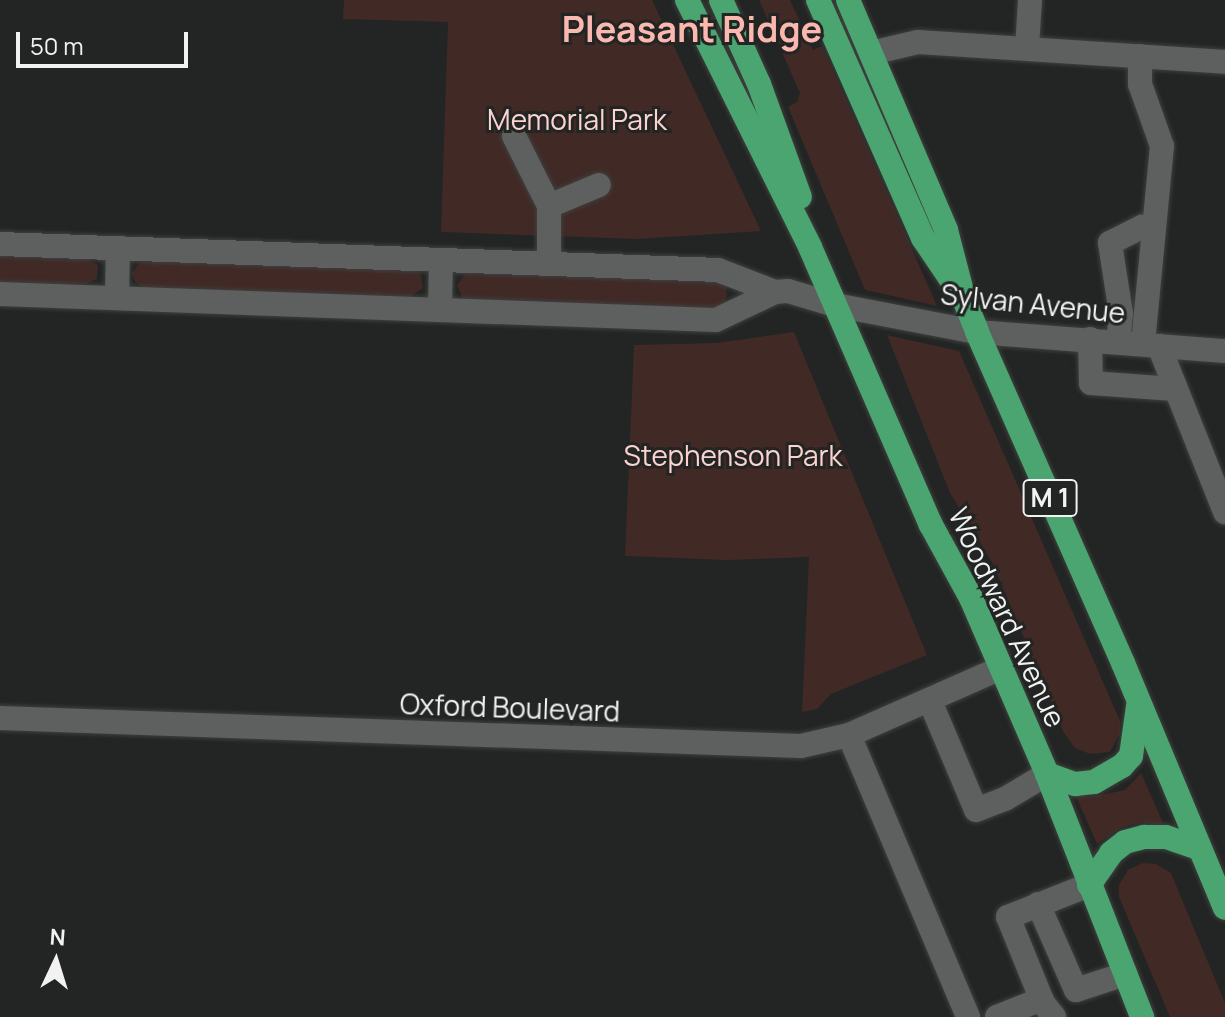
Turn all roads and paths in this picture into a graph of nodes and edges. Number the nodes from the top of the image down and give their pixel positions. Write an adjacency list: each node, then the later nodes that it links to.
1 (687, 0): 16 (main road, Woodward Avenue)
2 (721, 0): 16 (main road, Woodward Avenue)
3 (818, 0): 23 (main road, M 1)
4 (848, 0): 8 (main road)
5 (1015, 0): 7 (street)
6 (1030, 0): 7 (street)
7 (1019, 48): 8 (street); 9 (street)
8 (871, 53): 23 (main road)
9 (1140, 56): 10 (street); 14 (street)
10 (1225, 62)
11 (514, 136): 13 (street)
12 (599, 185): 13 (street)
13 (549, 206): 19 (street)
14 (1154, 228): 28 (street); 29 (street)
15 (0, 244): 17 (street, Sylvan Avenue)
16 (810, 247): 24 (main road, Woodward Avenue)
17 (118, 248): 18 (street, Sylvan Avenue); 22 (street)
18 (441, 260): 19 (street, Sylvan Avenue); 25 (street)
19 (549, 264): 20 (street, Sylvan Avenue)
20 (775, 292): 24 (street, Sylvan Avenue); 25 (street)
21 (0, 294): 22 (street)
22 (117, 298): 25 (street)
23 (964, 299): 26 (main road, M 1)
24 (835, 305): 26 (street, Sylvan Avenue); 33 (main road, Woodward Avenue)
25 (440, 310)
26 (977, 332): 27 (street, Sylvan Avenue); 35 (main road, M 1)
27 (1090, 339): 28 (street, Sylvan Avenue); 31 (street)
28 (1118, 342): 29 (street, Sylvan Avenue)
29 (1151, 345): 30 (street, Sylvan Avenue); 31 (street)
30 (1225, 351)
31 (1174, 389): 32 (street)
32 (1225, 512)
33 (1001, 668): 34 (street, Oxford Boulevard); 38 (main road, Woodward Avenue)
34 (930, 701): 37 (street, Oxford Boulevard); 38 (street)
35 (1139, 704): 38 (main road); 39 (main road, M 1)
36 (0, 718): 37 (street, Oxford Boulevard)
37 (849, 735): 48 (street)
38 (1047, 774): 40 (main road, Woodward Avenue)
39 (1200, 849): 40 (main road); 42 (main road, M 1)
40 (1089, 885): 41 (street); 45 (main road, Woodward Avenue)
41 (1038, 904): 43 (street); 44 (street)
42 (1225, 908)
43 (1049, 927): 44 (street); 46 (street)
44 (1018, 940): 47 (street)
45 (1125, 974): 46 (street); 50 (main road, Woodward Avenue)
46 (1076, 990): 47 (street)
47 (1046, 1006): 49 (street)
48 (968, 1017)
49 (997, 1017)
50 (1142, 1017)

